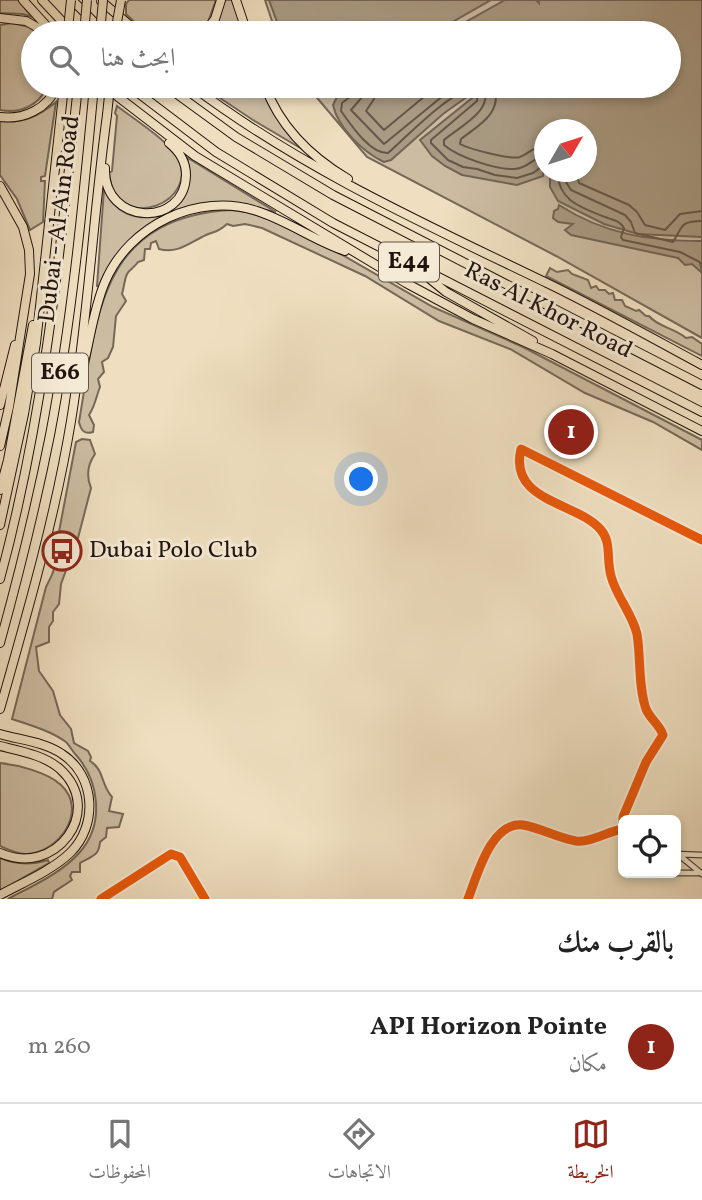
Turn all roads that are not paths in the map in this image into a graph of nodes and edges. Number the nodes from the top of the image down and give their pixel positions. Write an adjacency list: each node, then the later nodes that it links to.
1 (23, 0): 12 (highway)
2 (42, 0): 13 (highway)
3 (72, 0): 14 (highway, bridge); 16 (highway)
4 (88, 0): 15 (highway, bridge)
5 (101, 0): 9 (highway); 17 (highway, bridge)
6 (119, 0): 18 (highway, bridge)
7 (221, 0): 21 (highway)
8 (236, 0): 22 (highway)
9 (109, 9): 19 (highway); 20 (highway)
10 (0, 18): 11 (highway)
11 (28, 21)
12 (42, 21)
13 (60, 21)
14 (70, 21)
15 (85, 21)
16 (91, 21)
17 (102, 21)
18 (116, 21)
19 (120, 21)
20 (124, 21)
21 (213, 21)
22 (243, 21)
23 (49, 98): 34 (highway)
24 (63, 98): 40 (highway)
25 (77, 98): 53 (highway, Dubai - Al Ain Road / E66)
26 (93, 98): 54 (highway, Dubai - Al Ain Road / E66)
27 (109, 98): 35 (highway, bridge)
28 (119, 98): 33 (highway)
29 (144, 98): 39 (highway, Ras Al Khor Road / E44)
30 (182, 98): 44 (highway, Ras Al Khor Road / E44)
31 (209, 98): 37 (highway)
32 (271, 98): 37 (highway)
33 (134, 110): 35 (highway); 38 (highway)
34 (0, 117)
35 (103, 146): 45 (highway)
36 (0, 186): 41 (highway)
37 (470, 247): 43 (highway)
38 (359, 254): 42 (highway); 45 (highway)
39 (415, 265): 42 (highway); 47 (highway, Ras Al Khor Road / E44)
40 (42, 285): 50 (highway); 51 (highway)
41 (19, 336): 46 (highway); 49 (highway)
42 (552, 354): 48 (highway)
43 (702, 365)
44 (702, 385)
45 (76, 386): 55 (highway)
46 (0, 405)
47 (702, 412)
48 (702, 431)
49 (0, 446)
50 (0, 490)
51 (0, 525)
52 (702, 540): 58 (street)
53 (0, 579)
54 (0, 643)
55 (0, 709)
56 (0, 734): 66 (highway)
57 (0, 746): 60 (highway)
58 (624, 815)
59 (618, 828): 69 (street)
60 (0, 853)
61 (681, 855): 62 (street)
62 (702, 855)
63 (681, 858): 65 (street)
64 (681, 873): 65 (street)
65 (700, 874)
66 (0, 895)
67 (101, 899): 68 (street)
68 (205, 899)
69 (468, 899)

